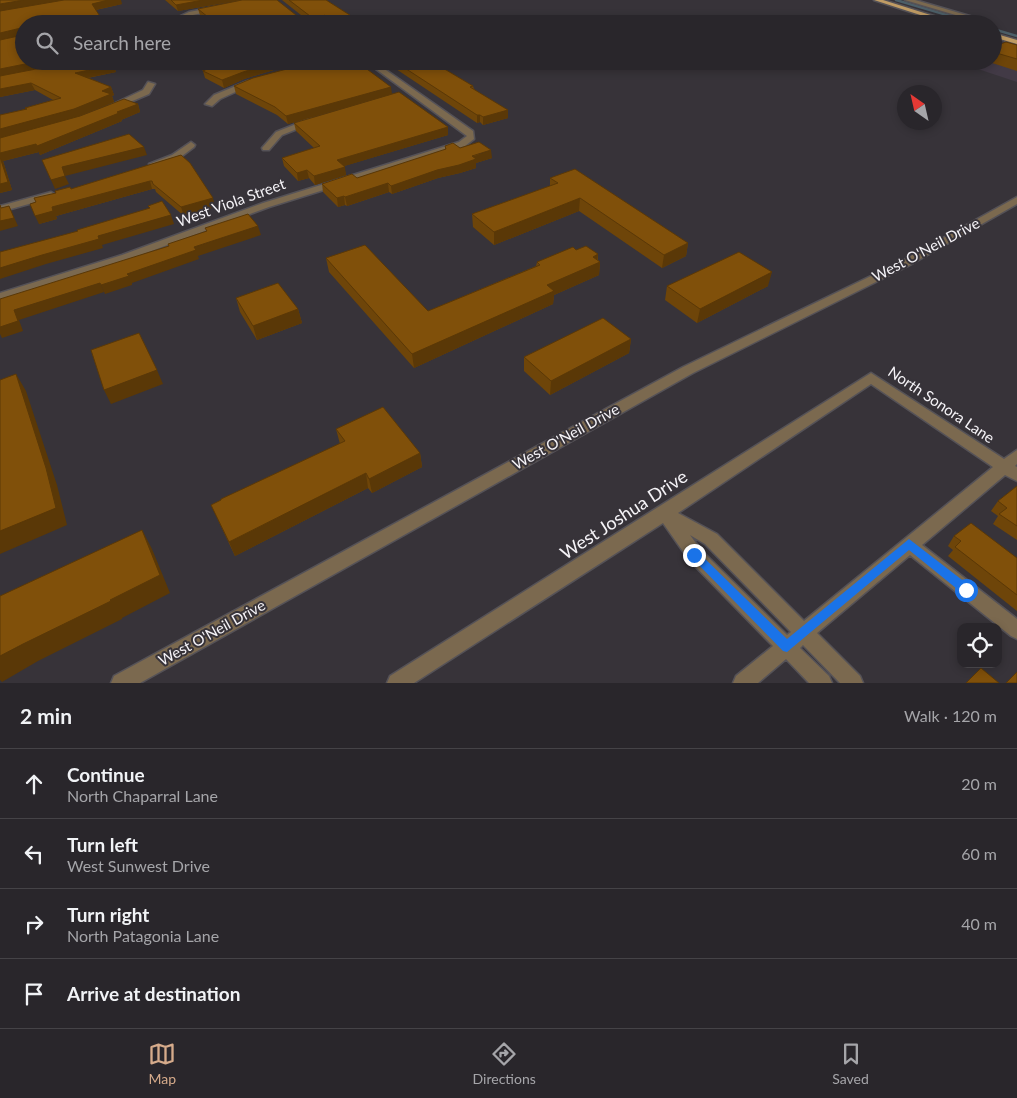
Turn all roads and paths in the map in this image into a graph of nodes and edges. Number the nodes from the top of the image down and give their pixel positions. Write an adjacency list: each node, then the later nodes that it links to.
1 (877, 0): 5 (main road)
2 (908, 0): 6 (street)
3 (226, 7): 4 (street)
4 (186, 15)
5 (926, 15)
6 (960, 15)
7 (1002, 38): 8 (main road)
8 (1017, 42)
9 (381, 70): 12 (street)
10 (258, 81): 14 (street)
11 (151, 84): 15 (street)
12 (413, 92): 13 (street); 23 (street, West Viola Street)
13 (400, 96)
14 (210, 104)
15 (103, 110)
16 (316, 119): 18 (street)
17 (192, 145): 19 (street)
18 (266, 148)
19 (147, 167)
20 (62, 193): 22 (street)
21 (1017, 200): 31 (street, West O'Neil Drive)
22 (0, 209)
23 (0, 297)
24 (872, 378): 25 (street, North Sonora Lane); 26 (street, West Joshua Drive)
25 (1013, 466): 27 (street)
26 (665, 513): 29 (street); 30 (street); 32 (street, West Joshua Drive)
27 (909, 544): 28 (street); 29 (street)
28 (1017, 630)
29 (803, 633): 30 (street); 35 (street)
30 (787, 646): 33 (street); 34 (street)
31 (121, 683)
32 (397, 683)
33 (743, 683)
34 (822, 683)
35 (853, 683)

